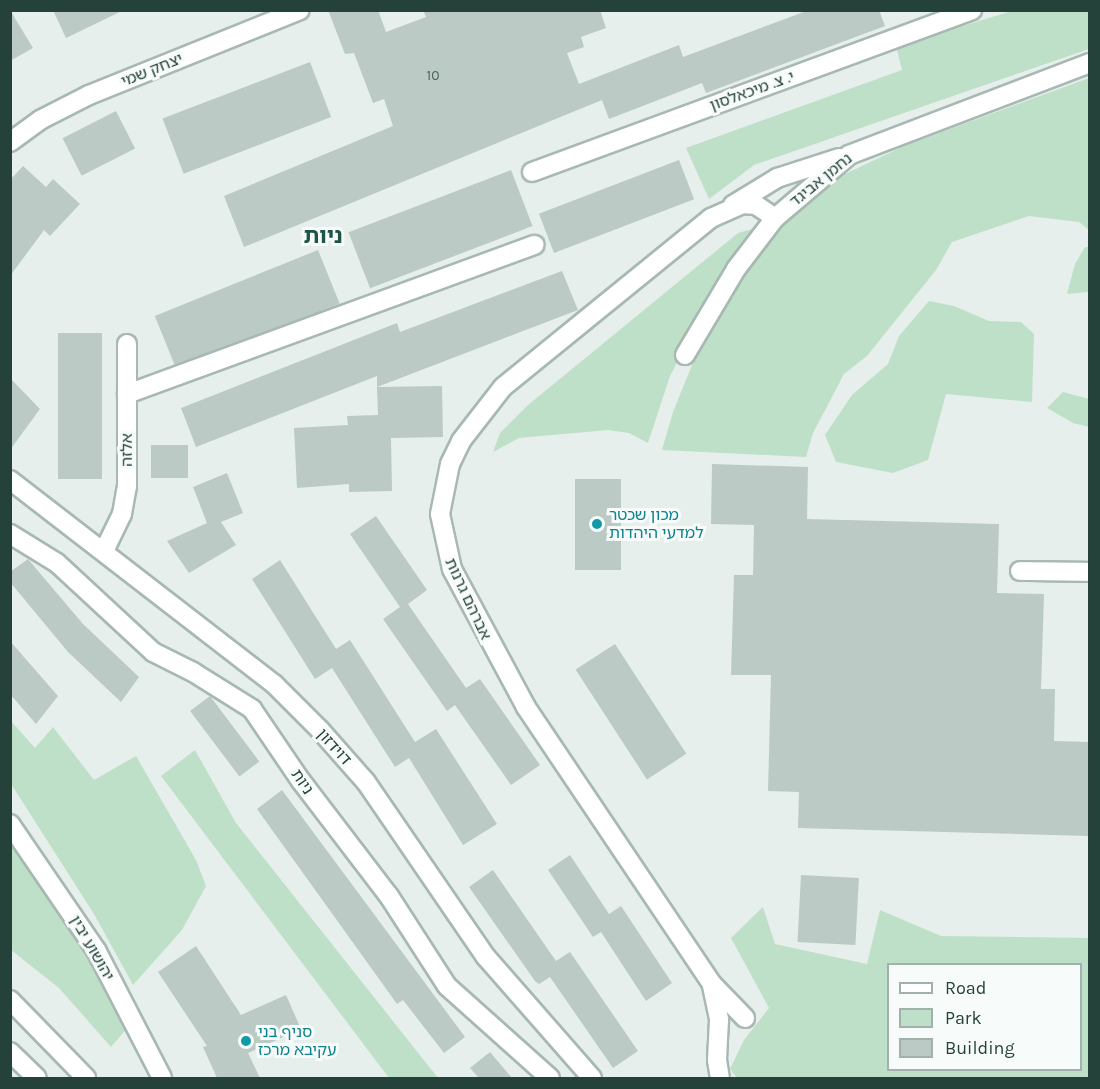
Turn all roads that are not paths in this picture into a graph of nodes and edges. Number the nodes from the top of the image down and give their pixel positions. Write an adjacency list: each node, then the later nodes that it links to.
1 (972, 10): 6 (street, י. צ. מיכאלסון)
2 (292, 14): 4 (street, יצחק שמי)
3 (1089, 63): 5 (street, נחמן אביגד)
4 (10, 142)
5 (849, 155): 7 (street); 8 (street, נחמן אביגד)
6 (532, 172)
7 (711, 218): 8 (street, אברהם גרנות); 19 (street, אברהם גרנות)
8 (775, 218): 11 (street, נחמן אביגד)
9 (535, 245): 12 (street)
10 (127, 344): 12 (street, אלזה)
11 (685, 355)
12 (127, 394): 15 (street, אלזה)
13 (10, 480): 15 (street, דוידזון)
14 (10, 534): 26 (street, ניות)
15 (104, 550): 27 (street, דוידזון)
16 (1020, 571): 17 (street)
17 (1089, 572)
18 (10, 824): 25 (street, יהושוע יבין)
19 (712, 984): 21 (street, אברהם גרנות); 28 (street)
20 (10, 1000): 24 (street)
21 (744, 1018)
22 (10, 1052): 23 (street)
23 (37, 1078)
24 (86, 1078)
25 (162, 1078)
26 (550, 1078)
27 (592, 1078)
28 (720, 1078)

